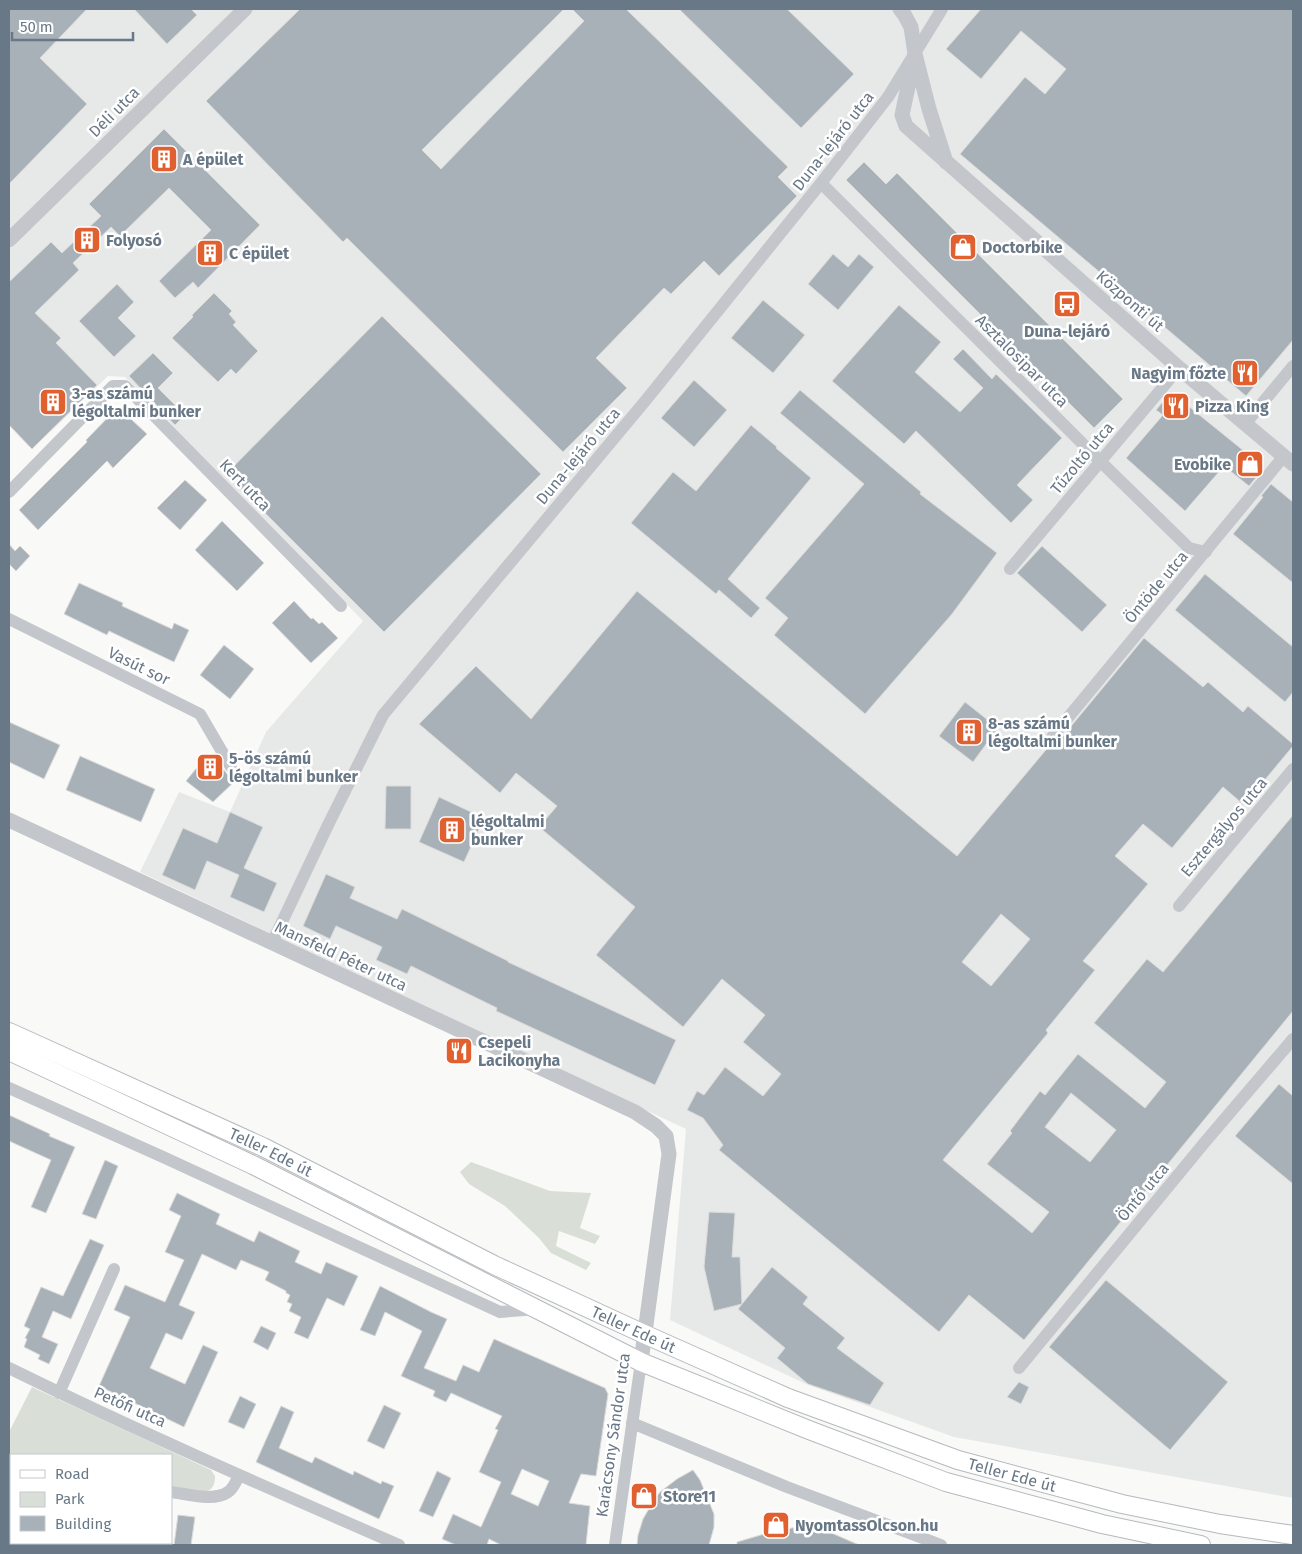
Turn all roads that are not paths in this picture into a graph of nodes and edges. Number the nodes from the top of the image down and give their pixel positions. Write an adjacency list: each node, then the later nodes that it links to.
1 (246, 9): 7 (street, Déli utca)
2 (900, 9): 4 (street, Központi út)
3 (942, 9): 4 (street, Duna-lejáró utca)
4 (915, 54): 5 (street, Központi út); 5 (street, Központi út); 6 (street, Duna-lejáró utca)
5 (946, 163): 9 (street, Központi út)
6 (821, 183): 12 (street, Asztalosipar utca); 23 (street, Duna-lejáró utca)
7 (9, 240)
8 (1293, 366): 10 (street)
9 (1179, 368): 10 (street, Központi út); 12 (street, Tűzoltó utca)
10 (1246, 423): 11 (street, Központi út)
11 (1288, 460): 14 (street, Öntöde utca)
12 (1101, 462): 14 (street, Asztalosipar utca); 15 (street, Tűzoltó utca)
13 (9, 492): 16 (street, Kert utca)
14 (1206, 552): 18 (street, Öntöde utca)
15 (1010, 569)
16 (341, 606)
17 (9, 619): 19 (street, Vasút sor)
18 (1052, 737)
19 (231, 767)
20 (1293, 769): 22 (street, Esztergályos utca)
21 (9, 820): 23 (street, Mansfeld Péter utca)
22 (1180, 906)
23 (272, 943): 28 (street, Mansfeld Péter utca)
24 (9, 1032): 31 (main road, Teller Ede út)
25 (1293, 1039): 34 (street, Öntő utca)
26 (9, 1051): 30 (main road, Teller Ede út)
27 (9, 1088): 30 (street)
28 (656, 1126): 31 (street, Karácsony Sándor utca)
29 (114, 1269): 35 (street)
30 (538, 1309): 32 (main road, Teller Ede út)
31 (644, 1334): 32 (street, Karácsony Sándor utca); 39 (main road, Teller Ede út)
32 (641, 1362): 36 (street, Karácsony Sándor utca); 43 (main road, Teller Ede út)
33 (9, 1368): 35 (street, Petőfi utca)
34 (1019, 1368)
35 (59, 1393): 37 (street, Petőfi utca)
36 (632, 1423): 41 (street, Karácsony Sándor utca); 42 (street)
37 (239, 1475): 38 (street); 40 (street, Petőfi utca)
38 (172, 1492)
39 (1293, 1535)
40 (398, 1545)
41 (615, 1545)
42 (941, 1545)
43 (1201, 1545)

